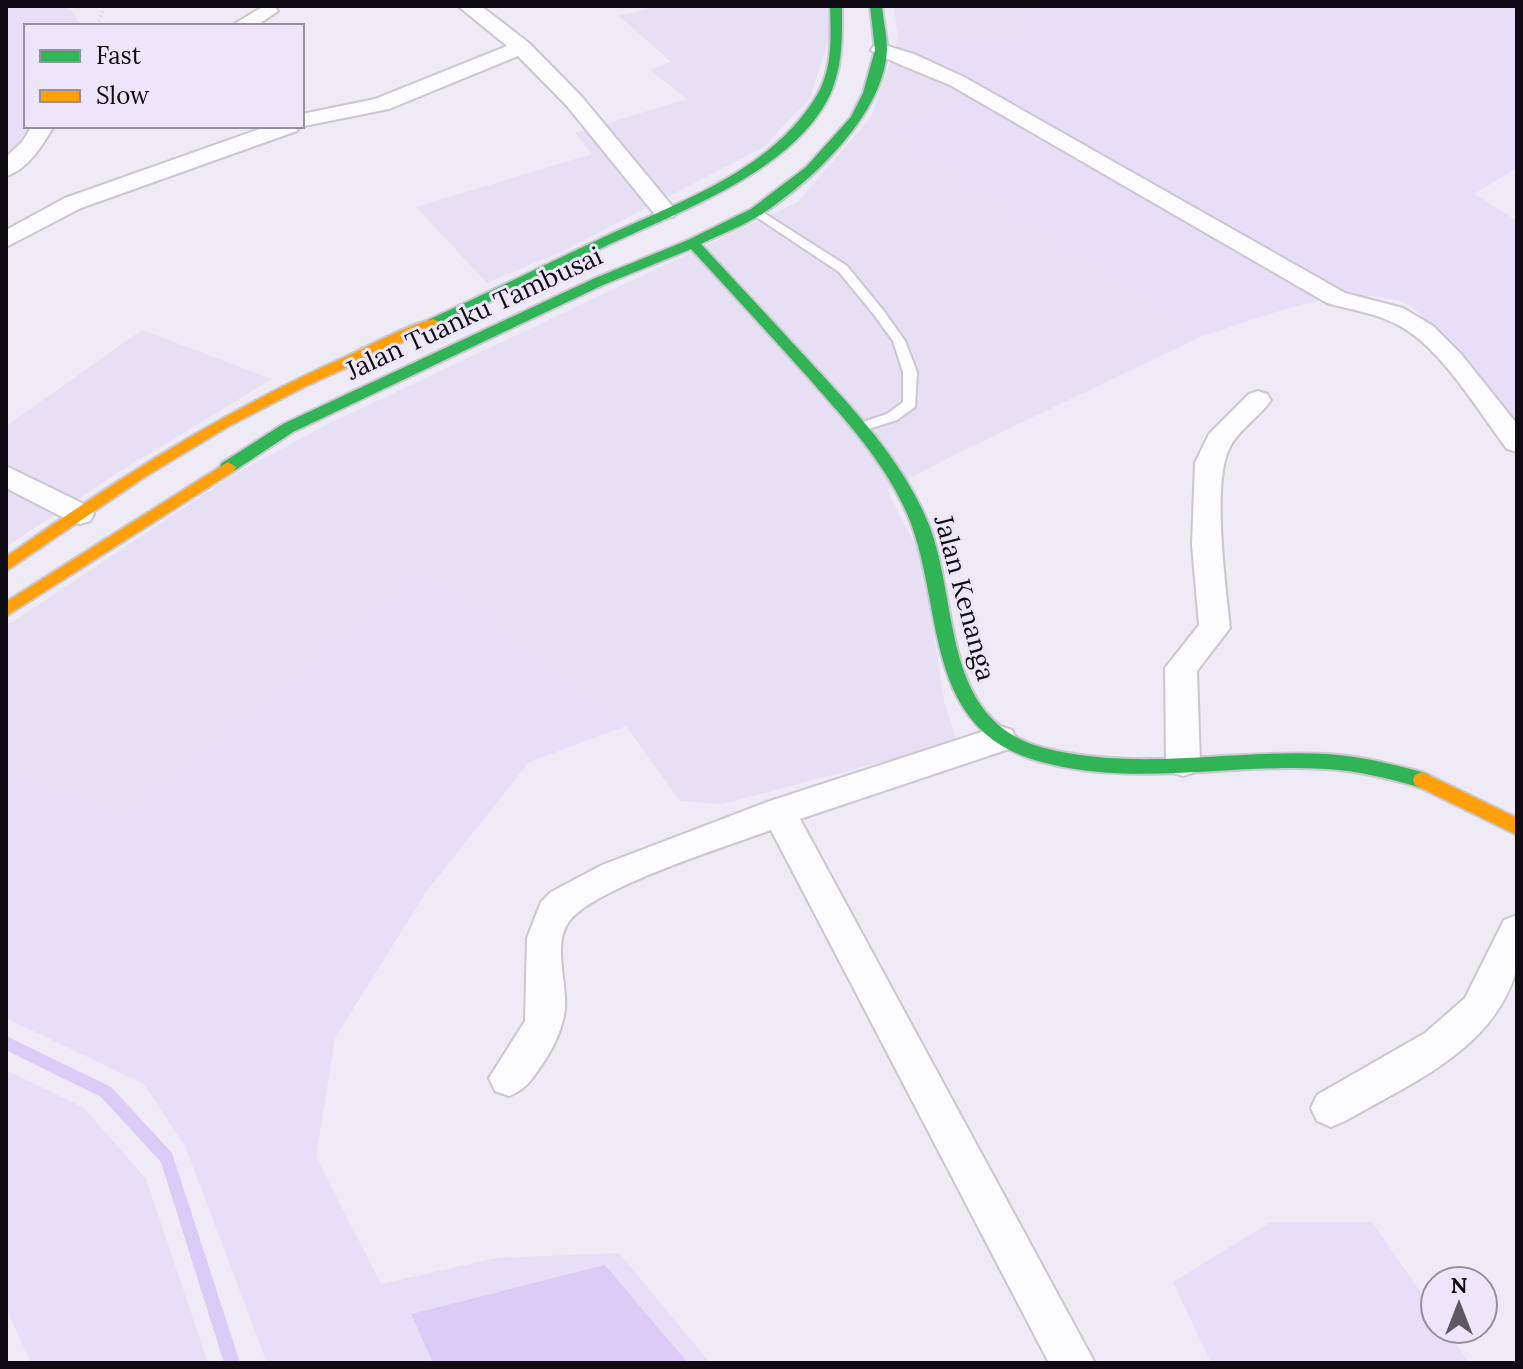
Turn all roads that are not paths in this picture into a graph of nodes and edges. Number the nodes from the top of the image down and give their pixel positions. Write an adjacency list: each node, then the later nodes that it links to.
1 (468, 6): 6 (street)
2 (836, 6): 8 (main road, Jalan Tuanku Tambusai)
3 (876, 6): 7 (main road, Jalan Tuanku Tambusai)
4 (268, 11): 5 (street)
5 (245, 24)
6 (522, 47): 10 (street); 14 (street)
7 (881, 50): 9 (main road, Jalan Tuanku Tambusai); 22 (street)
8 (818, 109): 9 (main road); 14 (main road, Jalan Tuanku Tambusai)
9 (857, 118): 15 (main road, Jalan Tuanku Tambusai)
10 (304, 121)
11 (42, 128): 13 (street)
12 (283, 128): 16 (street)
13 (6, 169)
14 (665, 212): 18 (main road, Jalan Tuanku Tambusai)
15 (756, 212): 17 (main road, Jalan Tuanku Tambusai); 21 (lane)
16 (6, 240)
17 (693, 243): 19 (main road, Jalan Tuanku Tambusai); 21 (main road, Jalan Kenanga)
18 (453, 316): 19 (main road); 24 (main road, Jalan Tuanku Tambusai)
19 (479, 340): 26 (main road, Jalan Tuanku Tambusai)
20 (1258, 400): 28 (street)
21 (859, 428): 27 (main road, Jalan Kenanga)
22 (1517, 443)
23 (6, 476): 24 (street)
24 (80, 514): 25 (main road, Jalan Tuanku Tambusai)
25 (6, 565)
26 (6, 610)
27 (1000, 739): 28 (main road, Jalan Kenanga); 29 (street)
28 (1183, 763): 30 (main road, Jalan Kenanga)
29 (779, 812): 32 (street); 34 (street)
30 (1517, 827)
31 (1517, 931): 33 (street)
32 (509, 1078)
33 (1331, 1108)
34 (1073, 1363)

